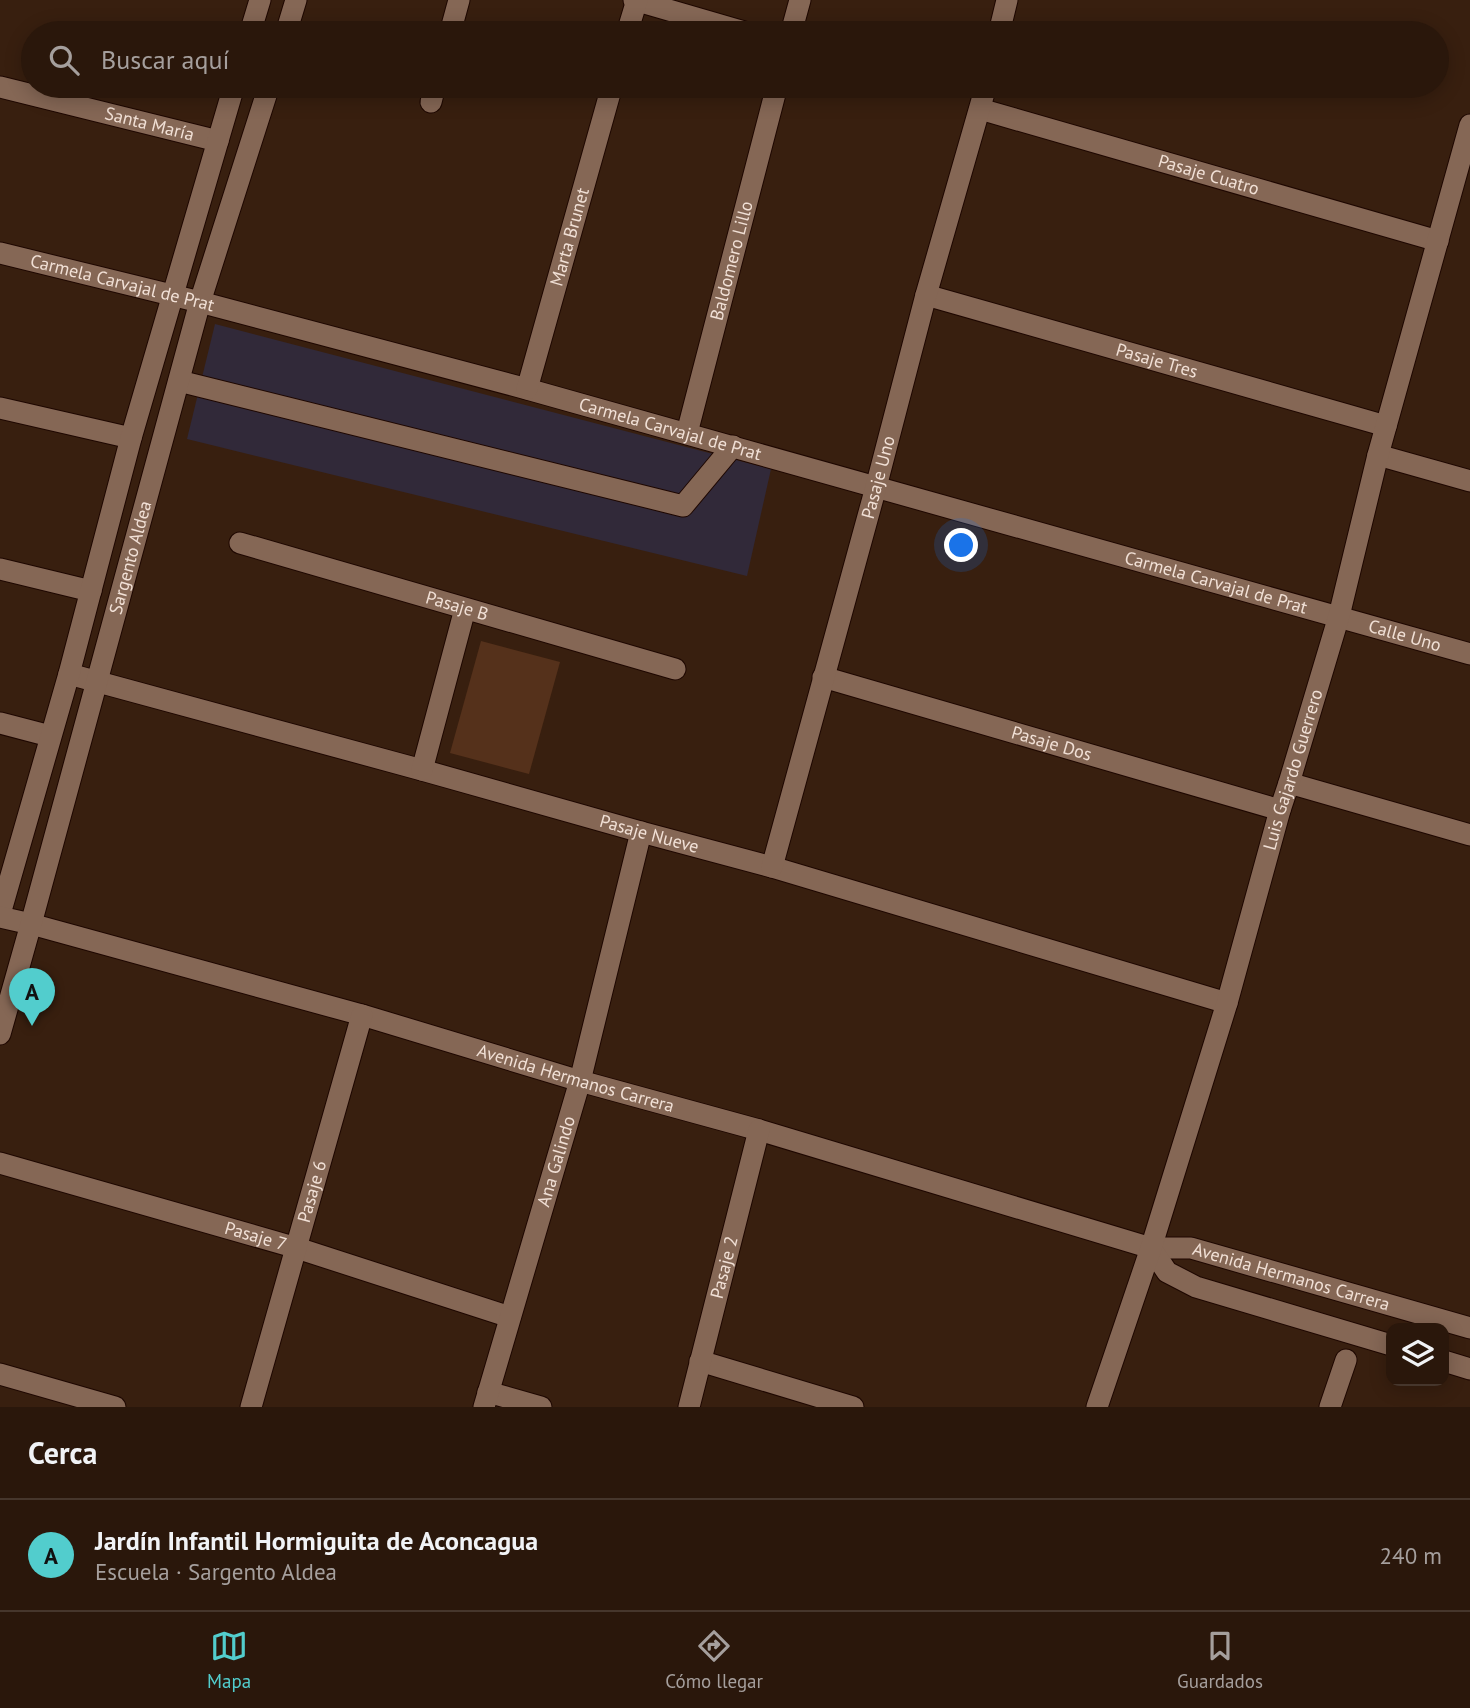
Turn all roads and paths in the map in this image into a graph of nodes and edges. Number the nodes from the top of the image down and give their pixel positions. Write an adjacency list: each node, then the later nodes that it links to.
1 (260, 0): 7 (street)
2 (296, 0): 8 (street)
3 (459, 0): 9 (street)
4 (636, 0): 10 (street); 11 (street)
5 (800, 0): 12 (street)
6 (1007, 0): 13 (street)
7 (254, 21)
8 (290, 21)
9 (453, 21)
10 (630, 21)
11 (707, 21)
12 (794, 21)
13 (1002, 21)
14 (0, 87): 15 (street, Santa María)
15 (21, 92)
16 (44, 98): 24 (street, Santa María)
17 (231, 98): 24 (street, Sargento Aldea)
18 (265, 98): 29 (street, Sargento Aldea)
19 (609, 98): 31 (street, Marta Brunet)
20 (774, 98): 34 (street, Baldomero Lillo)
21 (983, 98): 22 (street, Pasaje Uno)
22 (980, 110): 25 (street, Pasaje Cuatro); 27 (street, Pasaje Uno)
23 (1470, 125): 25 (street, Luis Gajardo Guerrero)
24 (218, 141): 28 (street, Sargento Aldea)
25 (1438, 241): 33 (street, Luis Gajardo Guerrero)
26 (0, 253): 28 (street, Carmela Carvajal de Prat)
27 (926, 295): 33 (street, Pasaje Tres); 39 (street, Pasaje Uno)
28 (173, 296): 29 (street, Carmela Carvajal de Prat); 35 (street, Sargento Aldea)
29 (200, 302): 30 (street, Sargento Aldea); 31 (street, Carmela Carvajal de Prat)
30 (179, 381): 36 (street); 49 (street, Sargento Aldea)
31 (527, 389): 34 (street, Carmela Carvajal de Prat)
32 (0, 408): 35 (street)
33 (1386, 426): 37 (street, Luis Gajardo Guerrero)
34 (687, 433): 36 (street, Carmela Carvajal de Prat)
35 (131, 438): 42 (street, Sargento Aldea)
36 (733, 446): 39 (street, Carmela Carvajal de Prat)
37 (1378, 455): 38 (street); 44 (street, Luis Gajardo Guerrero)
38 (1470, 481)
39 (876, 487): 44 (street, Carmela Carvajal de Prat); 48 (street, Pasaje Uno)
40 (240, 543): 43 (street, Pasaje B)
41 (0, 569): 42 (street)
42 (91, 591): 47 (street, Sargento Aldea)
43 (465, 609): 46 (street, Pasaje B); 52 (street)
44 (1339, 616): 45 (street, Calle Uno); 53 (street, Luis Gajardo Guerrero)
45 (1470, 654)
46 (675, 669)
47 (69, 674): 49 (street, Pasaje Nueve); 51 (street, Sargento Aldea)
48 (823, 677): 54 (street, Pasaje Dos); 57 (street, Pasaje Uno)
49 (97, 682): 52 (street, Pasaje Nueve); 59 (street, Sargento Aldea)
50 (0, 723): 51 (street)
51 (50, 736): 58 (street, Sargento Aldea)
52 (422, 770): 55 (street, Pasaje Nueve)
53 (1289, 783): 54 (street, Luis Gajardo Guerrero); 56 (street)
54 (1280, 810): 60 (street, Luis Gajardo Guerrero)
55 (641, 832): 57 (street, Pasaje Nueve); 63 (street, Ana Galindo)
56 (1470, 835)
57 (772, 867): 60 (street, Pasaje Nueve)
58 (0, 916): 59 (street, Avenida Hermanos Carrera)
59 (31, 925): 61 (street, Avenida Hermanos Carrera); 62 (street, Sargento Aldea)
60 (1227, 1003): 67 (street, Luis Gajardo Guerrero)
61 (362, 1015): 63 (street, Avenida Hermanos Carrera); 66 (street, Pasaje 6)
62 (0, 1034)
63 (580, 1081): 64 (street, Avenida Hermanos Carrera); 68 (street, Ana Galindo)
64 (760, 1130): 67 (street, Avenida Hermanos Carrera); 72 (street, Pasaje 2)
65 (0, 1163): 66 (street, Pasaje 7)
66 (297, 1248): 68 (street, Pasaje 7); 80 (street, Pasaje 6)
67 (1151, 1248): 69 (street, Avenida Hermanos Carrera); 70 (street, Avenida Hermanos Carrera); 84 (street, Luis Gajardo Guerrero)
68 (510, 1317): 76 (street, Ana Galindo)
69 (1470, 1328)
70 (1386, 1344)
71 (1346, 1360): 85 (street)
72 (700, 1361): 78 (street); 82 (street, Pasaje 2)
73 (1449, 1363): 74 (street)
74 (1470, 1369)
75 (0, 1374): 77 (street)
76 (486, 1400): 81 (street)
77 (90, 1403): 79 (street)
78 (825, 1403): 83 (street)
79 (115, 1407)
80 (251, 1407)
81 (541, 1407)
82 (689, 1407)
83 (853, 1407)
84 (1097, 1407)
85 (1330, 1407)

